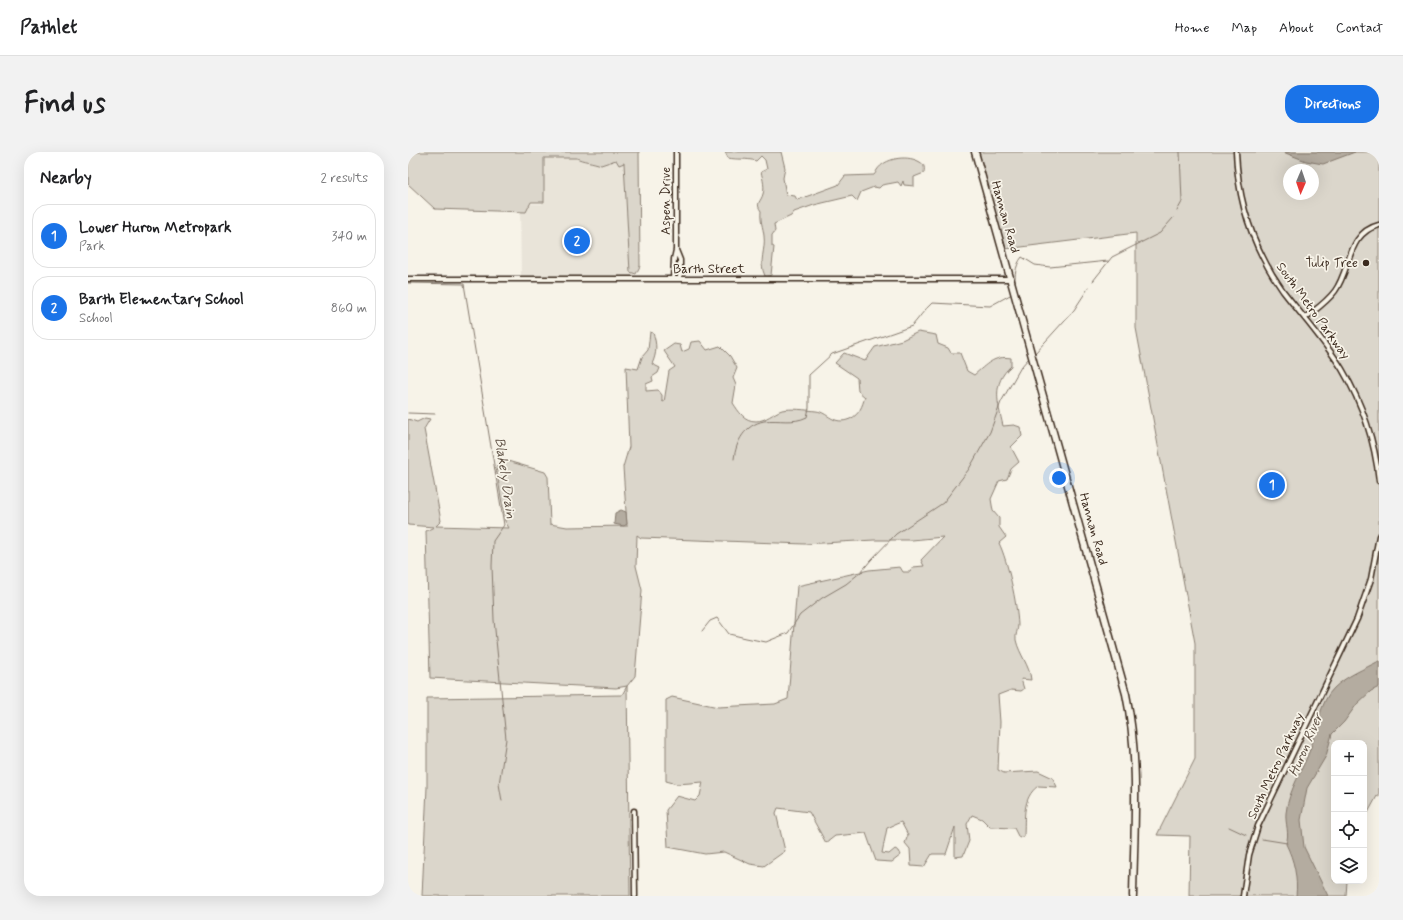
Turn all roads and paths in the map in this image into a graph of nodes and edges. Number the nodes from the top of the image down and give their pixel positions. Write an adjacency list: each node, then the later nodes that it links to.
1 (676, 152): 5 (street, Aspen Drive)
2 (975, 152): 9 (street, Hannan Road)
3 (1236, 152): 10 (street, South Metro Parkway)
4 (1379, 226): 10 (street)
5 (676, 250): 7 (street, Aspen Drive); 8 (street, Aspen Drive)
6 (408, 279): 7 (street, Barth Street)
7 (674, 279): 8 (street, Barth Street)
8 (680, 279): 9 (street, Barth Street)
9 (1011, 279): 17 (street, Hannan Road)
10 (1305, 318): 12 (street, South Metro Parkway)
11 (1379, 446): 12 (street)
12 (1374, 447): 13 (street, South Metro Parkway)
13 (1379, 481)
14 (1379, 536): 18 (street, South Metro Parkway)
15 (634, 811): 16 (street)
16 (635, 896)
17 (1133, 896)
18 (1243, 896)

